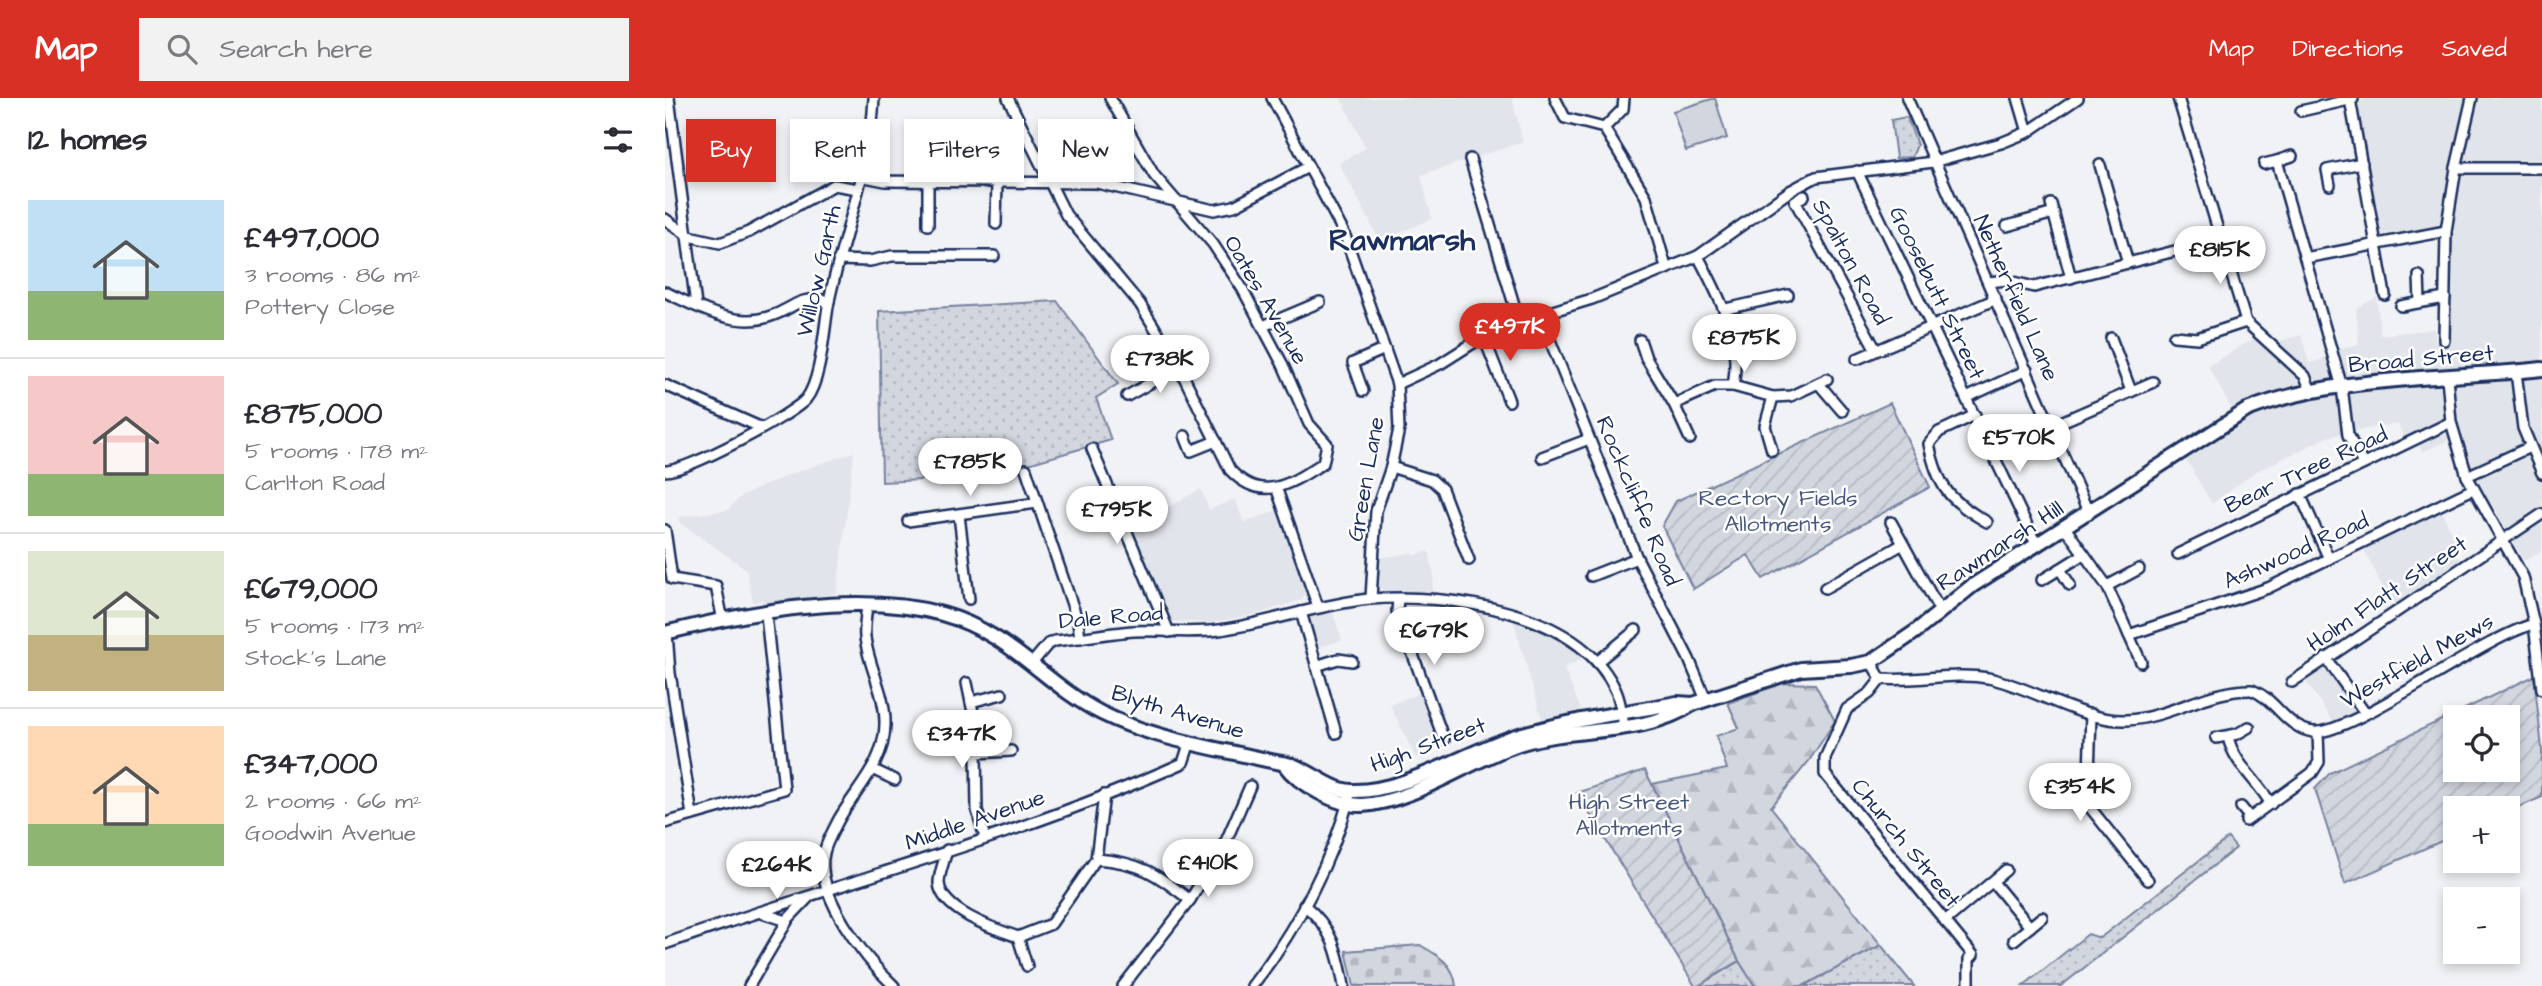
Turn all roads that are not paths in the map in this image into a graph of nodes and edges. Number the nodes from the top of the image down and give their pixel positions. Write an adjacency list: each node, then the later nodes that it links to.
1 (669, 98): 43 (street)
2 (874, 98): 15 (street, Willow Garth)
3 (1008, 98): 22 (street)
4 (1110, 98): 37 (street, Oates Avenue)
5 (1272, 98): 26 (street, Green Lane)
6 (1555, 98): 16 (street)
7 (1625, 98): 16 (street)
8 (1907, 98): 21 (street, Netherfield Lane)
9 (2018, 98): 17 (street)
10 (2078, 98): 17 (street)
11 (2178, 98): 44 (street)
12 (2472, 98): 27 (street)
13 (2352, 99): 14 (street); 23 (street)
14 (2301, 111)
15 (870, 119)
16 (1604, 128): 51 (street)
17 (2028, 132): 21 (street)
18 (2292, 156): 20 (street)
19 (1470, 159): 67 (street)
20 (2277, 161): 24 (street); 48 (street)
21 (1933, 162): 29 (street); 54 (street, Netherfield Lane)
22 (1038, 163)
23 (2361, 163): 34 (street); 45 (street)
24 (2264, 164)
25 (2100, 165): 50 (street)
26 (1308, 167): 37 (street); 76 (street, Green Lane)
27 (2456, 168): 28 (street); 42 (street)
28 (2542, 168)
29 (1857, 171): 47 (street); 70 (street, Goosebutt Street)
30 (859, 182): 35 (street, Willow Garth)
31 (928, 182): 40 (street)
32 (997, 182): 39 (street)
33 (1047, 182): 37 (street); 79 (street)
34 (2330, 185)
35 (858, 189): 43 (street); 49 (street, Willow Garth)
36 (1804, 196): 77 (street, Spalton Road)
37 (1179, 204): 69 (street, Oates Avenue)
38 (665, 219): 43 (street)
39 (996, 223)
40 (928, 225)
41 (2007, 226): 53 (street)
42 (2446, 231): 45 (street); 59 (street)
43 (689, 236): 63 (street)
44 (2222, 239): 50 (street); 68 (street)
45 (2374, 243): 48 (street); 57 (street)
46 (994, 256): 49 (street)
47 (1698, 256): 51 (street); 65 (street)
48 (2305, 258): 88 (street)
49 (838, 260): 60 (street, Willow Garth)
50 (2128, 263): 53 (street)
51 (1666, 267): 66 (street)
52 (2419, 276): 62 (street)
53 (2071, 278): 54 (street)
54 (1989, 282): 58 (street, Netherfield Lane)
55 (665, 292): 63 (street)
56 (1788, 295): 65 (street)
57 (2385, 295)
58 (1996, 299): 70 (street); 81 (street, Netherfield Lane)
59 (2445, 299): 62 (street); 75 (street)
60 (829, 301): 63 (street); 101 (street, Willow Garth)
61 (1320, 302): 69 (street)
62 (2420, 302): 64 (street)
63 (696, 305)
64 (2401, 306)
65 (1726, 309): 87 (street)
66 (1540, 315): 67 (street); 103 (street, Rockcliffe Road)
67 (1519, 321): 71 (street)
68 (2246, 322): 72 (street); 91 (street)
69 (1263, 326): 116 (street, Oates Avenue)
70 (1932, 327): 77 (street); 94 (street, Goosebutt Street)
71 (1483, 335): 85 (street); 95 (street)
72 (2173, 336)
73 (2111, 338): 90 (street)
74 (1640, 340): 96 (street)
75 (2444, 340)
76 (1385, 349): 85 (street, Green Lane); 89 (street)
77 (1876, 350): 78 (street)
78 (1857, 359)
79 (1179, 367): 92 (street); 105 (street)
80 (2542, 369): 82 (main road, Broad Street)
81 (2027, 370): 94 (street); 100 (street, Netherfield Lane)
82 (2516, 372): 83 (main road, Broad Street); 106 (street)
83 (2447, 377): 88 (main road, Broad Street); 99 (street)
84 (2153, 382): 90 (street)
85 (1397, 384): 111 (street, Green Lane)
86 (665, 386): 101 (street)
87 (1733, 386): 93 (street); 96 (street)
88 (2342, 387): 91 (main road, Broad Street); 110 (street)
89 (1363, 391)
90 (2131, 391): 100 (street)
91 (2307, 392): 121 (main road, Rawmarsh Hill)
92 (1127, 396)
93 (1773, 397): 97 (street); 108 (street)
94 (1966, 398): 98 (street, Goosebutt Street)
95 (1509, 401)
96 (1674, 404): 104 (street)
97 (1842, 411)
98 (1975, 415): 125 (street); 130 (street, Goosebutt Street)
99 (2451, 422): 110 (street, Bear Tree Road); 115 (street)
100 (2052, 426): 121 (street, Netherfield Lane)
101 (762, 428): 113 (street, Willow Garth)
102 (1185, 436): 105 (street)
103 (1589, 439): 109 (street); 133 (street, Rockcliffe Road)
104 (1690, 439)
105 (1216, 441): 116 (street)
106 (2530, 447): 114 (street); 115 (street)
107 (1092, 449): 154 (street)
108 (1772, 450)
109 (1542, 457)
110 (2363, 464): 118 (street, Bear Tree Road)
111 (1391, 467): 135 (street); 144 (street, Green Lane)
112 (1026, 469): 119 (street)
113 (665, 471)
114 (2542, 473)
115 (2467, 476): 117 (street)
116 (1276, 487): 147 (street)
117 (2473, 489): 128 (street); 134 (street, Ashwood Road)
118 (2300, 494): 132 (street, Bear Tree Road); 134 (street)
119 (1037, 503): 120 (street); 157 (street)
120 (959, 514): 123 (street); 143 (street)
121 (2089, 514): 126 (main road, Rawmarsh Hill)
122 (2542, 514): 128 (street, Holm Flatt Street)
123 (908, 521)
124 (1891, 522): 129 (street)
125 (1987, 522)
126 (2066, 529): 130 (main road, Rawmarsh Hill); 131 (street)
127 (665, 530): 151 (street)
128 (2503, 540): 152 (street); 158 (street, Holm Flatt Street)
129 (1903, 544): 142 (street); 148 (street)
130 (2037, 546): 148 (main road, Rawmarsh Hill)
131 (2084, 554): 136 (street); 141 (street)
132 (2178, 554)
133 (1637, 558): 138 (street); 172 (street, Rockcliffe Road)
134 (2329, 559): 156 (street, Ashwood Road)
135 (1469, 560)
136 (2060, 569): 139 (street); 140 (street)
137 (2133, 569): 141 (street)
138 (1591, 576)
139 (2042, 580)
140 (2070, 585)
141 (2107, 586): 156 (street)
142 (1825, 588)
143 (969, 599)
144 (1371, 599): 145 (street, Dale Road); 147 (street, Dale Road)
145 (1398, 599): 161 (street, Dale Road); 182 (street)
146 (867, 605): 150 (main road); 159 (main road); 187 (street)
147 (1318, 607): 149 (street, Dale Road)
148 (1940, 611): 162 (main road, Rawmarsh Hill)
149 (1301, 612): 154 (street, Dale Road); 164 (street)
150 (766, 614): 151 (main road); 194 (street)
151 (723, 621): 155 (main road)
152 (2539, 621): 166 (street); 173 (street, Westfield Mews)
153 (1636, 630): 161 (street)
154 (1169, 632): 157 (street, Dale Road)
155 (666, 633): 194 (street)
156 (2129, 635): 163 (street)
157 (1080, 638): 159 (street, Dale Road)
158 (2326, 659): 167 (street, Holm Flatt Street); 173 (street)
159 (1033, 662): 183 (main road, Blyth Avenue)
160 (1352, 662): 164 (street)
161 (1597, 662): 174 (street)
162 (1871, 662): 165 (street); 172 (main road, High Street)
163 (2140, 662)
164 (1316, 666): 179 (street)
165 (1881, 679): 175 (street); 209 (street, Church Street)
166 (2541, 681): 169 (street)
167 (2293, 682)
168 (967, 683): 171 (street)
169 (2542, 689)
170 (1002, 694): 171 (street)
171 (971, 702): 185 (street)
172 (1700, 702): 174 (main road, High Street); 176 (main road, High Street)
173 (2365, 713): 178 (street, Westfield Mews)
174 (1622, 714): 176 (street); 191 (main road, High Street)
175 (2091, 714): 178 (street); 200 (street)
176 (1624, 727): 191 (main road, High Street)
177 (2249, 727): 180 (street)
178 (2318, 732): 192 (street)
179 (1336, 733)
180 (2228, 737): 181 (street); 192 (street)
181 (2216, 738)
182 (1444, 740)
183 (1190, 742): 186 (main road, Blyth Avenue); 190 (street, Middle Avenue)
184 (1011, 751): 185 (street)
185 (976, 753): 196 (street)
186 (1284, 764): 191 (main road, High Street)
187 (874, 770): 188 (street); 202 (street)
188 (895, 780)
189 (1250, 786): 204 (street)
190 (1104, 796): 196 (street, Middle Avenue); 198 (street)
191 (1349, 797): 205 (street)
192 (2271, 804): 193 (street)
193 (2241, 807)
194 (692, 815): 195 (street)
195 (665, 823)
196 (985, 838): 197 (street, Middle Avenue)
197 (947, 850): 202 (street, Middle Avenue); 211 (street)
198 (1096, 859): 204 (street); 211 (street)
199 (2006, 870): 201 (street)
200 (2148, 880)
201 (1993, 881): 209 (street); 210 (street)
202 (830, 891): 203 (street, Middle Avenue); 216 (street)
203 (808, 898): 206 (street, Middle Avenue); 208 (street)
204 (1190, 900): 217 (street)
205 (1304, 905): 218 (street); 219 (street)
206 (756, 912): 208 (street); 213 (street, Middle Avenue)
207 (2042, 917): 210 (street)
208 (787, 921): 215 (street)
209 (1945, 921): 220 (street, Church Street)
210 (2030, 927): 212 (street)
211 (1018, 937): 214 (street)
212 (2014, 940)
213 (665, 944)
214 (1027, 966)
215 (749, 986)
216 (894, 986)
217 (1123, 986)
218 (1252, 986)
219 (1345, 986)
220 (1969, 986)

